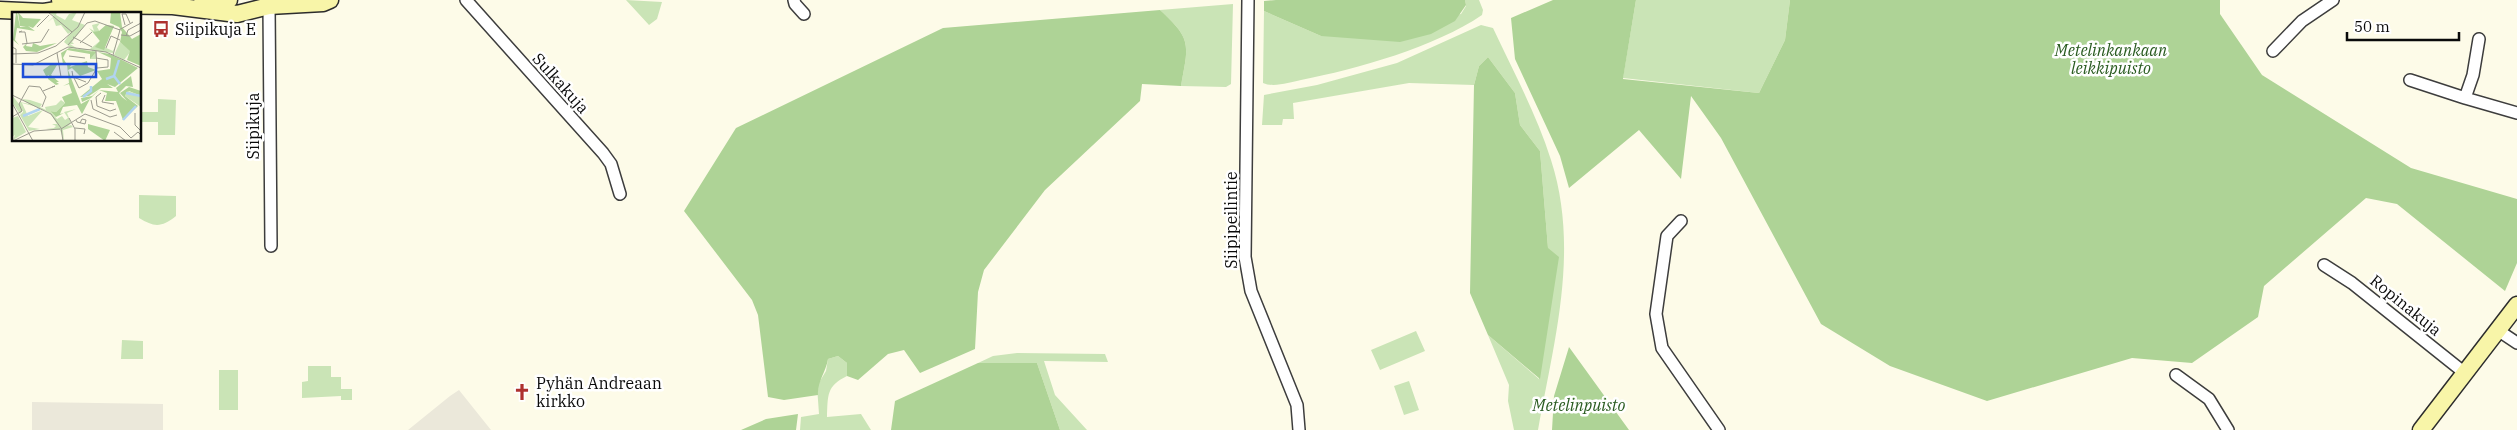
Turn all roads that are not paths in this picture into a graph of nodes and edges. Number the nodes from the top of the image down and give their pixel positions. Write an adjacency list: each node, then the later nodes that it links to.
1 (60, 0): 9 (street)
2 (229, 0): 10 (street)
3 (240, 0): 11 (street)
4 (330, 0): 11 (street)
5 (466, 0): 19 (street, Sulkakuja)
6 (794, 0): 13 (street)
7 (1248, 0): 28 (street, Siipipeilintie)
8 (2333, 0): 15 (street)
9 (89, 5): 10 (street); 12 (street)
10 (173, 6): 11 (street)
11 (269, 6): 21 (street, Siipikuja)
12 (0, 10)
13 (804, 14)
14 (2479, 39): 17 (street)
15 (2273, 51)
16 (2410, 80): 17 (street)
17 (2465, 98): 18 (street)
18 (2517, 113)
19 (620, 194)
20 (1681, 221): 29 (street)
21 (271, 246)
22 (2324, 265): 26 (street, Ropinakuja)
23 (2517, 305): 24 (street)
24 (2499, 331): 25 (street); 26 (street)
25 (2517, 343)
26 (2466, 374): 31 (street)
27 (2176, 375): 30 (street)
28 (1299, 430)
29 (1719, 430)
30 (2228, 430)
31 (2421, 430)

